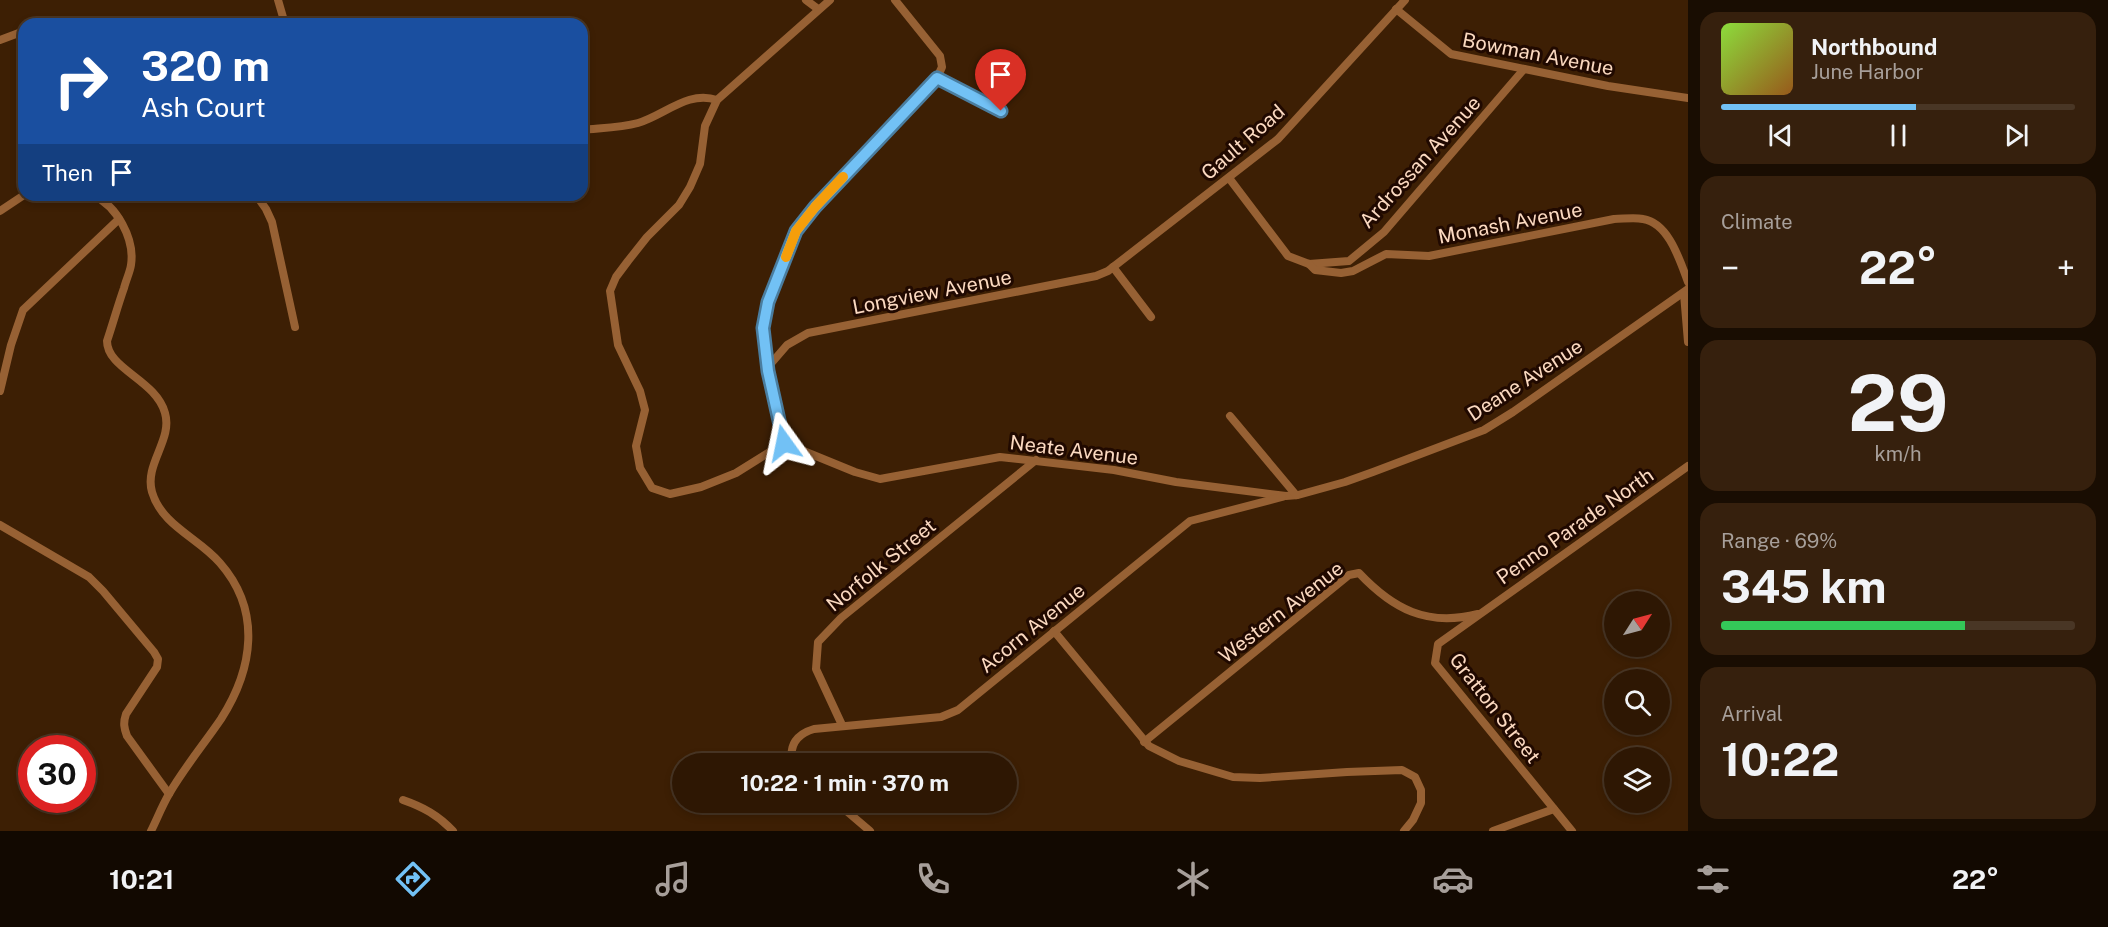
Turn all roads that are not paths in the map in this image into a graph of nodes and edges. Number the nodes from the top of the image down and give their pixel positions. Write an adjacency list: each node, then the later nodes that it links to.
1 (278, 0): 8 (street)
2 (806, 0): 6 (street)
3 (830, 0): 6 (street)
4 (895, 0): 12 (street)
5 (1405, 0): 7 (street, Gault Road)
6 (818, 9): 14 (street)
7 (1396, 9): 11 (street, Bowman Avenue); 17 (street, Gault Road)
8 (283, 18)
9 (18, 33): 10 (street)
10 (0, 40)
11 (1524, 69): 13 (street, Bowman Avenue); 23 (street, Ardrossan Avenue)
12 (937, 78): 15 (street); 30 (street)
13 (1688, 98)
14 (717, 100): 16 (street); 33 (street)
15 (1001, 111)
16 (588, 129)
17 (1229, 178): 23 (street); 24 (street, Gault Road)
18 (18, 199): 21 (street)
19 (102, 201): 22 (street)
20 (260, 201): 28 (street)
21 (0, 211)
22 (119, 219): 31 (street); 44 (street)
23 (1310, 264): 25 (street, Monash Avenue)
24 (1113, 267): 27 (street); 30 (street, Longview Avenue)
25 (1688, 282)
26 (1686, 292): 29 (street); 36 (street, Deane Avenue)
27 (1151, 317)
28 (294, 327)
29 (1688, 342)
30 (768, 367): 33 (street)
31 (0, 391)
32 (1230, 416): 36 (street)
33 (784, 443): 34 (street, Neate Avenue)
34 (1036, 460): 37 (street, Neate Avenue); 41 (street, Norfolk Street)
35 (1688, 466): 39 (street, Penno Parade North)
36 (1297, 495): 37 (street, Neate Avenue)
37 (1286, 496): 40 (street, Acorn Avenue)
38 (0, 525): 44 (street)
39 (1481, 614): 42 (street, Western Avenue); 46 (street, Gratton Street)
40 (1054, 631): 41 (street, Acorn Avenue); 42 (street)
41 (842, 725): 43 (street, Acorn Avenue)
42 (1144, 742): 51 (street)
43 (791, 753)
44 (169, 794): 48 (street)
45 (403, 800): 49 (street)
46 (1554, 808): 52 (street); 53 (street, Gratton Street)
47 (849, 813): 50 (street)
48 (151, 831)
49 (453, 831)
50 (870, 831)
51 (1404, 831)
52 (1493, 831)
53 (1572, 831)

